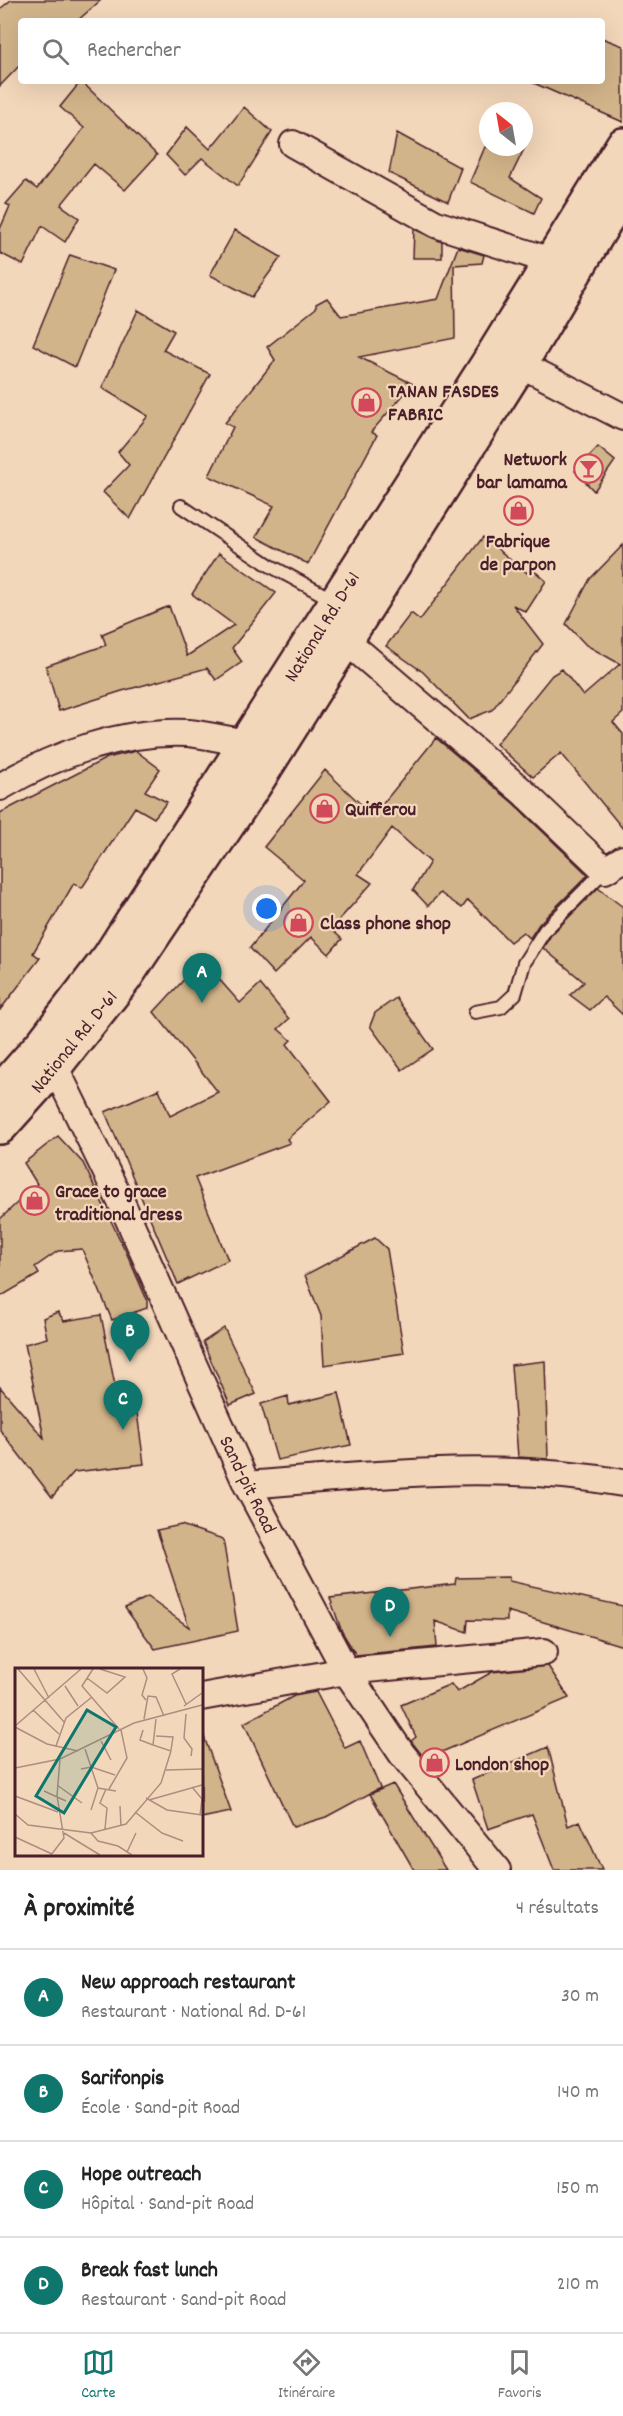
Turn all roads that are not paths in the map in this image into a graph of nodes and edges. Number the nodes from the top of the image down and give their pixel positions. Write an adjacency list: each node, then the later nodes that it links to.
1 (293, 144): 4 (street)
2 (623, 145): 4 (highway, National Rd. D-61)
3 (623, 191): 5 (highway, National Rd. D-61)
4 (551, 261): 8 (highway, National Rd. D-61)
5 (520, 364): 6 (street); 9 (highway, National Rd. D-61)
6 (623, 417)
7 (181, 506): 8 (lane)
8 (336, 602): 10 (highway, National Rd. D-61)
9 (344, 639): 12 (street); 14 (highway, National Rd. D-61)
10 (247, 743): 11 (street); 14 (highway, National Rd. D-61)
11 (0, 788)
12 (617, 871): 13 (lane)
13 (476, 1012)
14 (49, 1054): 15 (highway, National Rd. D-61); 16 (highway, National Rd. D-61); 18 (street, Sand-pit Road)
15 (0, 1092)
16 (0, 1127)
17 (623, 1483): 18 (street)
18 (247, 1485): 20 (street, Sand-pit Road)
19 (544, 1652): 20 (street)
20 (346, 1671): 21 (street); 22 (street, Sand-pit Road)
21 (202, 1697)
22 (497, 1870)

